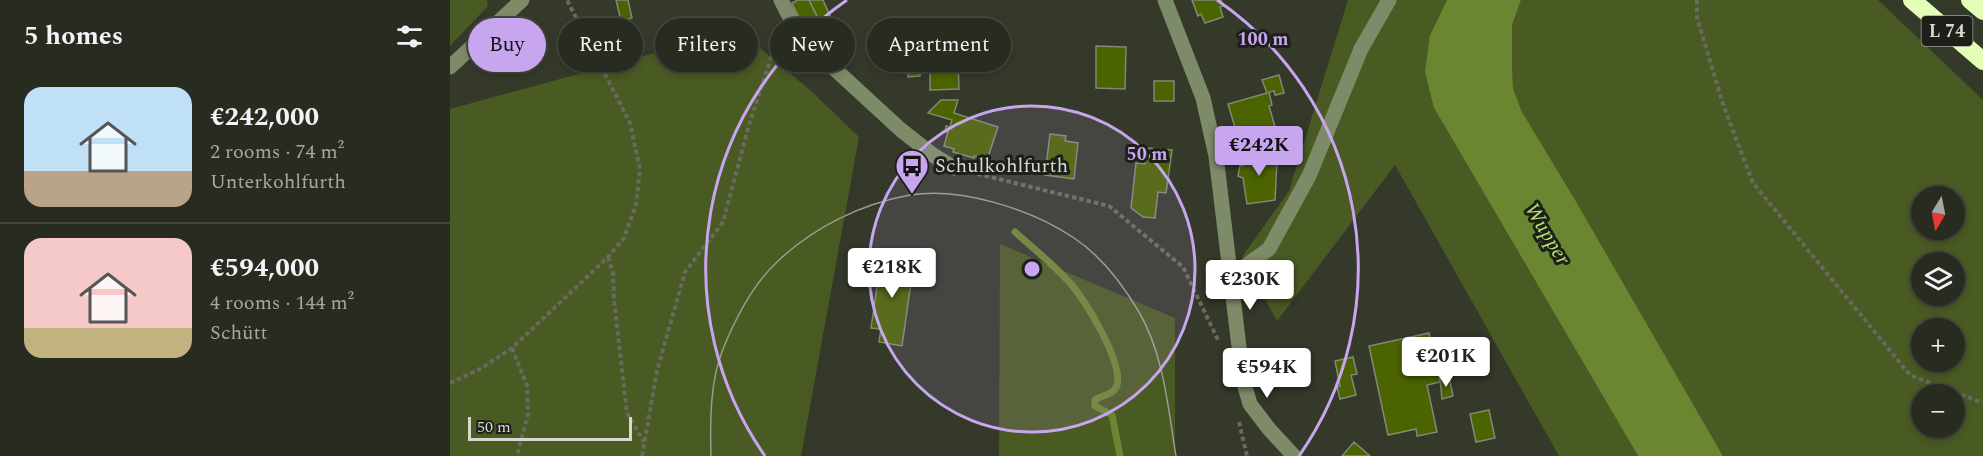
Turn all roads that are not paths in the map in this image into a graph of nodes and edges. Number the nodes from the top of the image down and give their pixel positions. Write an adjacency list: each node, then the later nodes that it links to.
1 (522, 0): 9 (street)
2 (781, 0): 10 (street)
3 (1165, 0): 11 (street)
4 (1389, 0): 11 (street)
5 (1912, 0): 8 (highway, L 74)
6 (1970, 0): 7 (highway, L 74)
7 (1983, 11)
8 (1983, 61)
9 (450, 67)
10 (954, 168)
11 (1230, 278): 12 (street)
12 (1290, 455)

